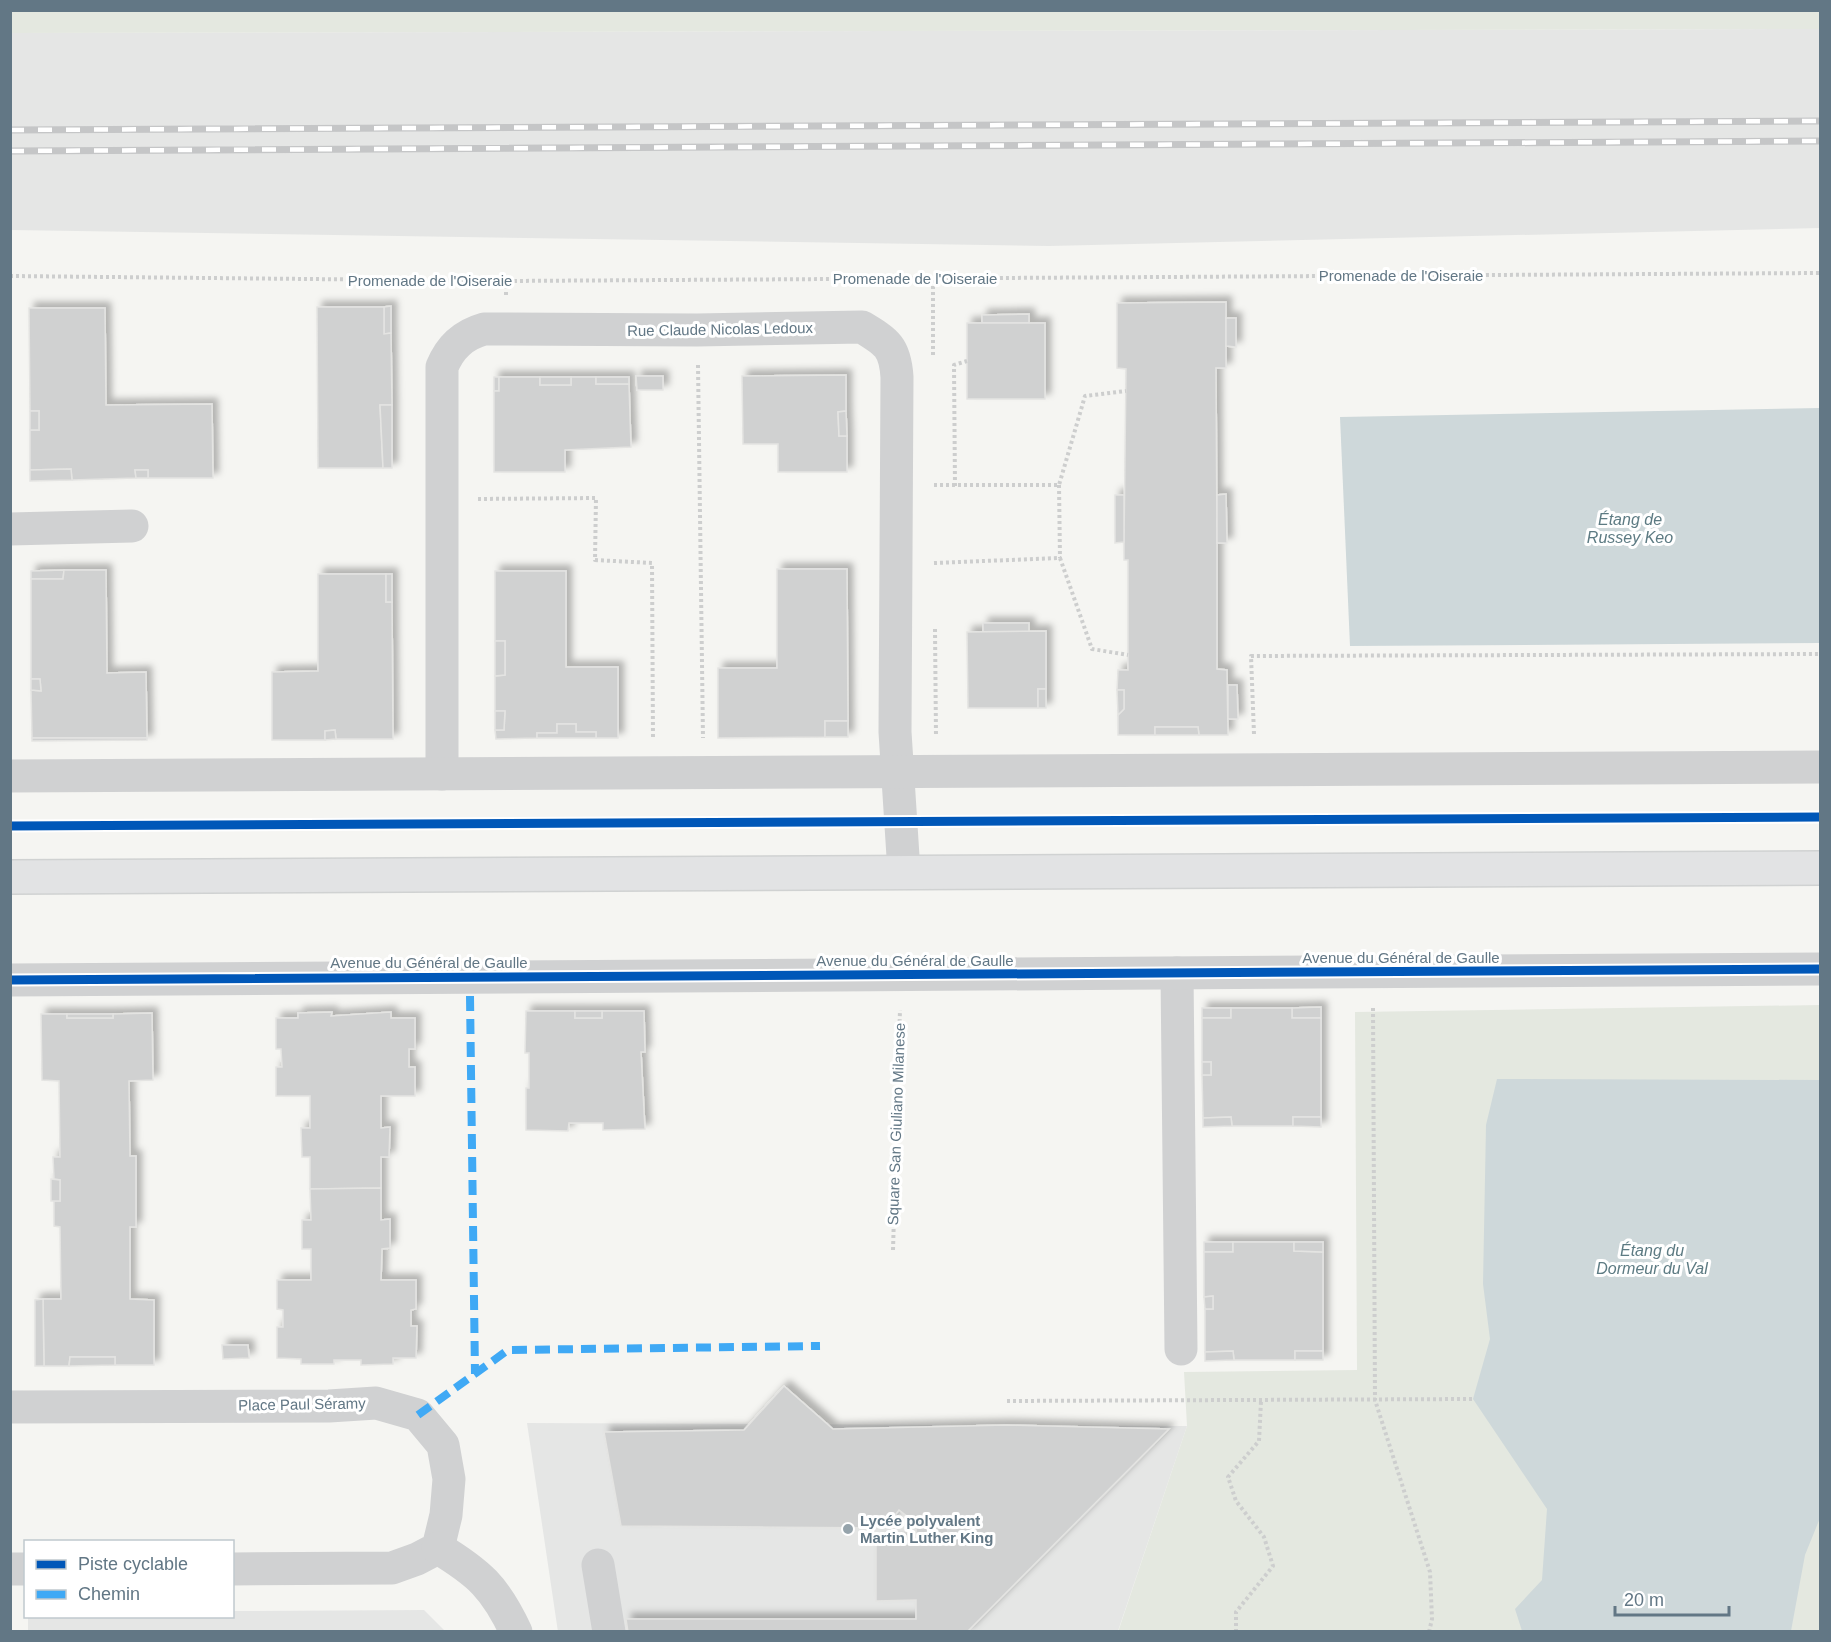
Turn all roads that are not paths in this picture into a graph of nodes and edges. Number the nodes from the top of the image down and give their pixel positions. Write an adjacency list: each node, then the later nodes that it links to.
1 (132, 526): 2 (street)
2 (10, 529)
3 (1821, 767): 4 (street)
4 (898, 772): 5 (street); 5 (street, Rue Claude Nicolas Ledoux); 8 (street, Rue Claude Nicolas Ledoux)
5 (442, 774): 6 (street)
6 (10, 776)
7 (1821, 868): 8 (main road)
8 (904, 872): 9 (main road)
9 (10, 877)
10 (1821, 969): 11 (street, Avenue du Général de Gaulle)
11 (1177, 973): 12 (street, Avenue du Général de Gaulle); 13 (street)
12 (10, 980)
13 (1181, 1349)
14 (10, 1407): 15 (street, Place Paul Séramy)
15 (438, 1548): 17 (street); 18 (street)
16 (598, 1565): 19 (street)
17 (234, 1569)
18 (516, 1632)
19 (609, 1632)

